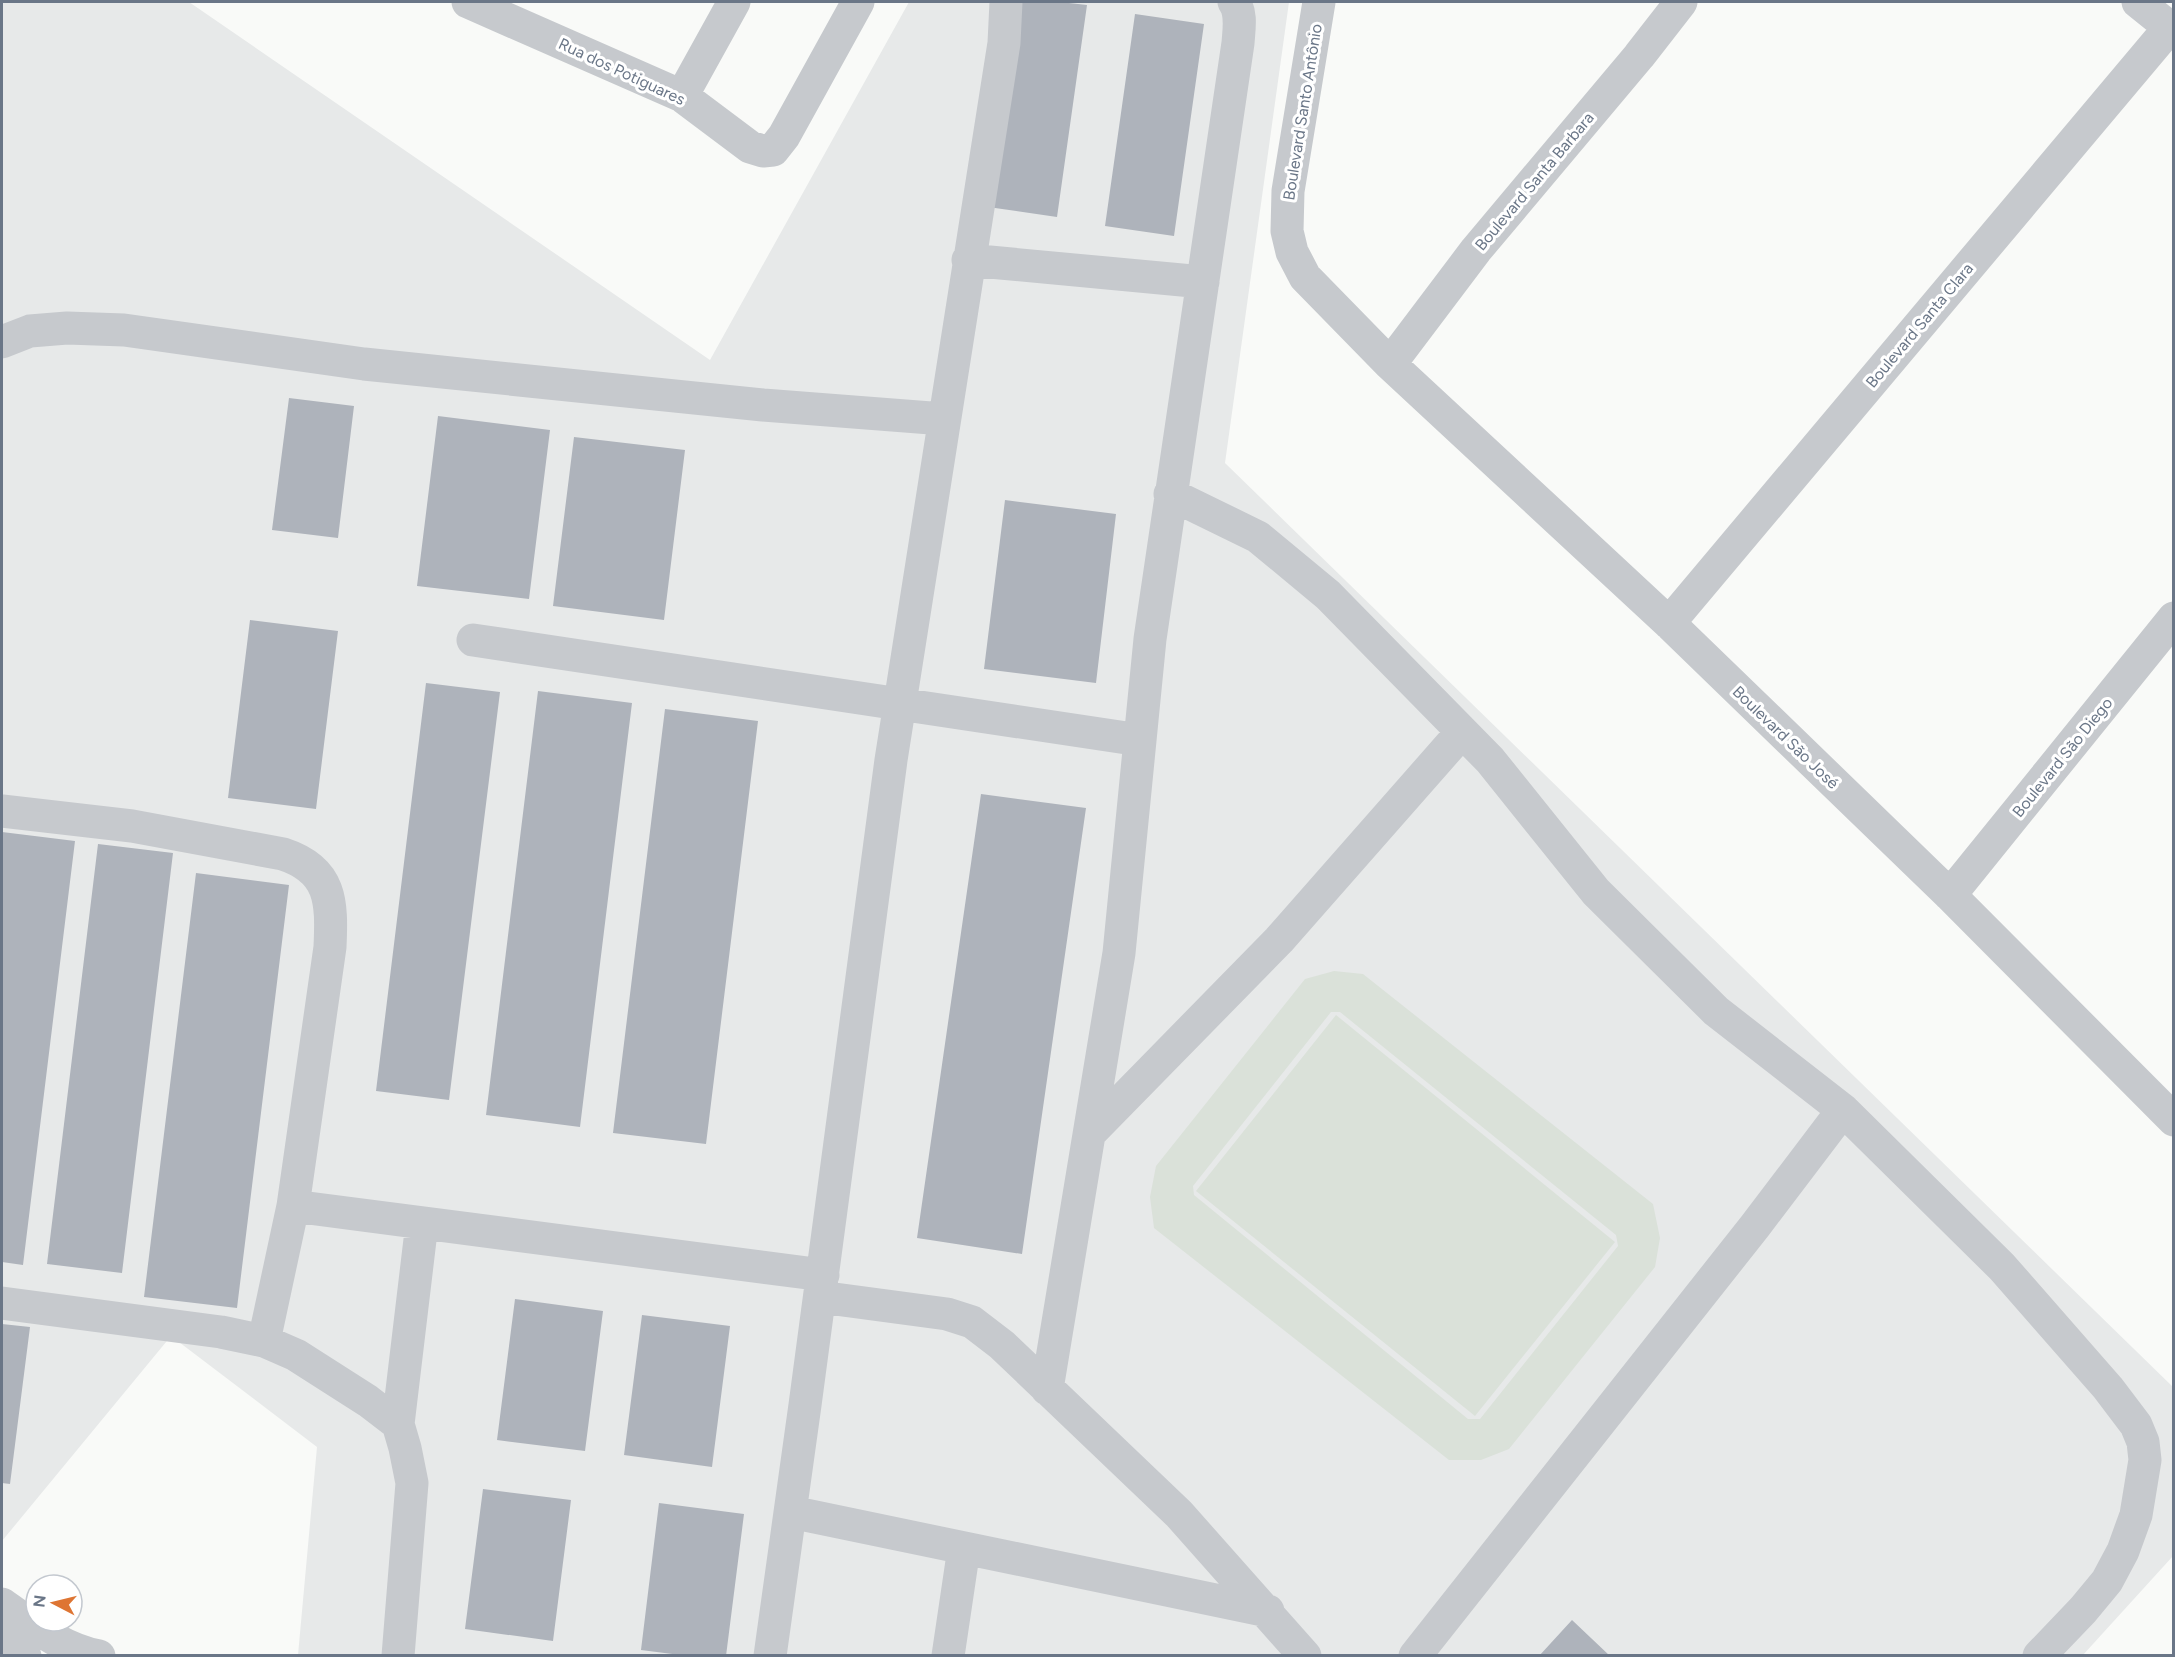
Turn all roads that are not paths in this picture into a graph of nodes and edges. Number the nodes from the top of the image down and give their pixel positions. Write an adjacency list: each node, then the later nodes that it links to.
1 (468, 2): 10 (street, Rua dos Potiguares)
2 (734, 2): 10 (street)
3 (858, 2): 10 (street, Rua dos Potiguares)
4 (1006, 2): 11 (street)
5 (1234, 2): 12 (street)
6 (1319, 2): 14 (street, Boulevard Santo Antônio)
7 (1681, 2): 14 (street, Boulevard Santa Barbara)
8 (2138, 2): 9 (street)
9 (2172, 29): 18 (street, Boulevard Santa Clara)
10 (681, 96)
11 (969, 260): 12 (street); 15 (street)
12 (1203, 282): 16 (street)
13 (2, 342): 15 (street)
14 (1390, 364): 18 (street, Boulevard São José)
15 (944, 419): 20 (street)
16 (1170, 494): 21 (street); 22 (street)
17 (2174, 618): 24 (street, Boulevard São Diego)
18 (1669, 623): 24 (street, Boulevard São José)
19 (473, 640): 20 (street)
20 (900, 705): 22 (street); 30 (street)
21 (1462, 732): 25 (street); 27 (street)
22 (1140, 740): 27 (street)
23 (2, 811): 28 (street)
24 (1950, 895): 26 (street, Boulevard São José)
25 (1843, 1110): 46 (street); 47 (street)
26 (2174, 1120)
27 (1090, 1133): 33 (street)
28 (293, 1206): 29 (street); 32 (street)
29 (422, 1223): 30 (street); 34 (street)
30 (821, 1286): 33 (street); 35 (street)
31 (2, 1303): 32 (street)
32 (264, 1341): 34 (street)
33 (1047, 1389): 38 (street)
34 (398, 1424): 42 (street)
35 (790, 1512): 36 (street); 43 (street)
36 (964, 1548): 38 (street); 44 (street)
37 (2, 1604): 41 (street)
38 (1268, 1611): 45 (street)
39 (2, 1638): 40 (street)
40 (25, 1656)
41 (99, 1656)
42 (398, 1656)
43 (770, 1656)
44 (948, 1656)
45 (1305, 1656)
46 (1415, 1656)
47 (2039, 1656)

